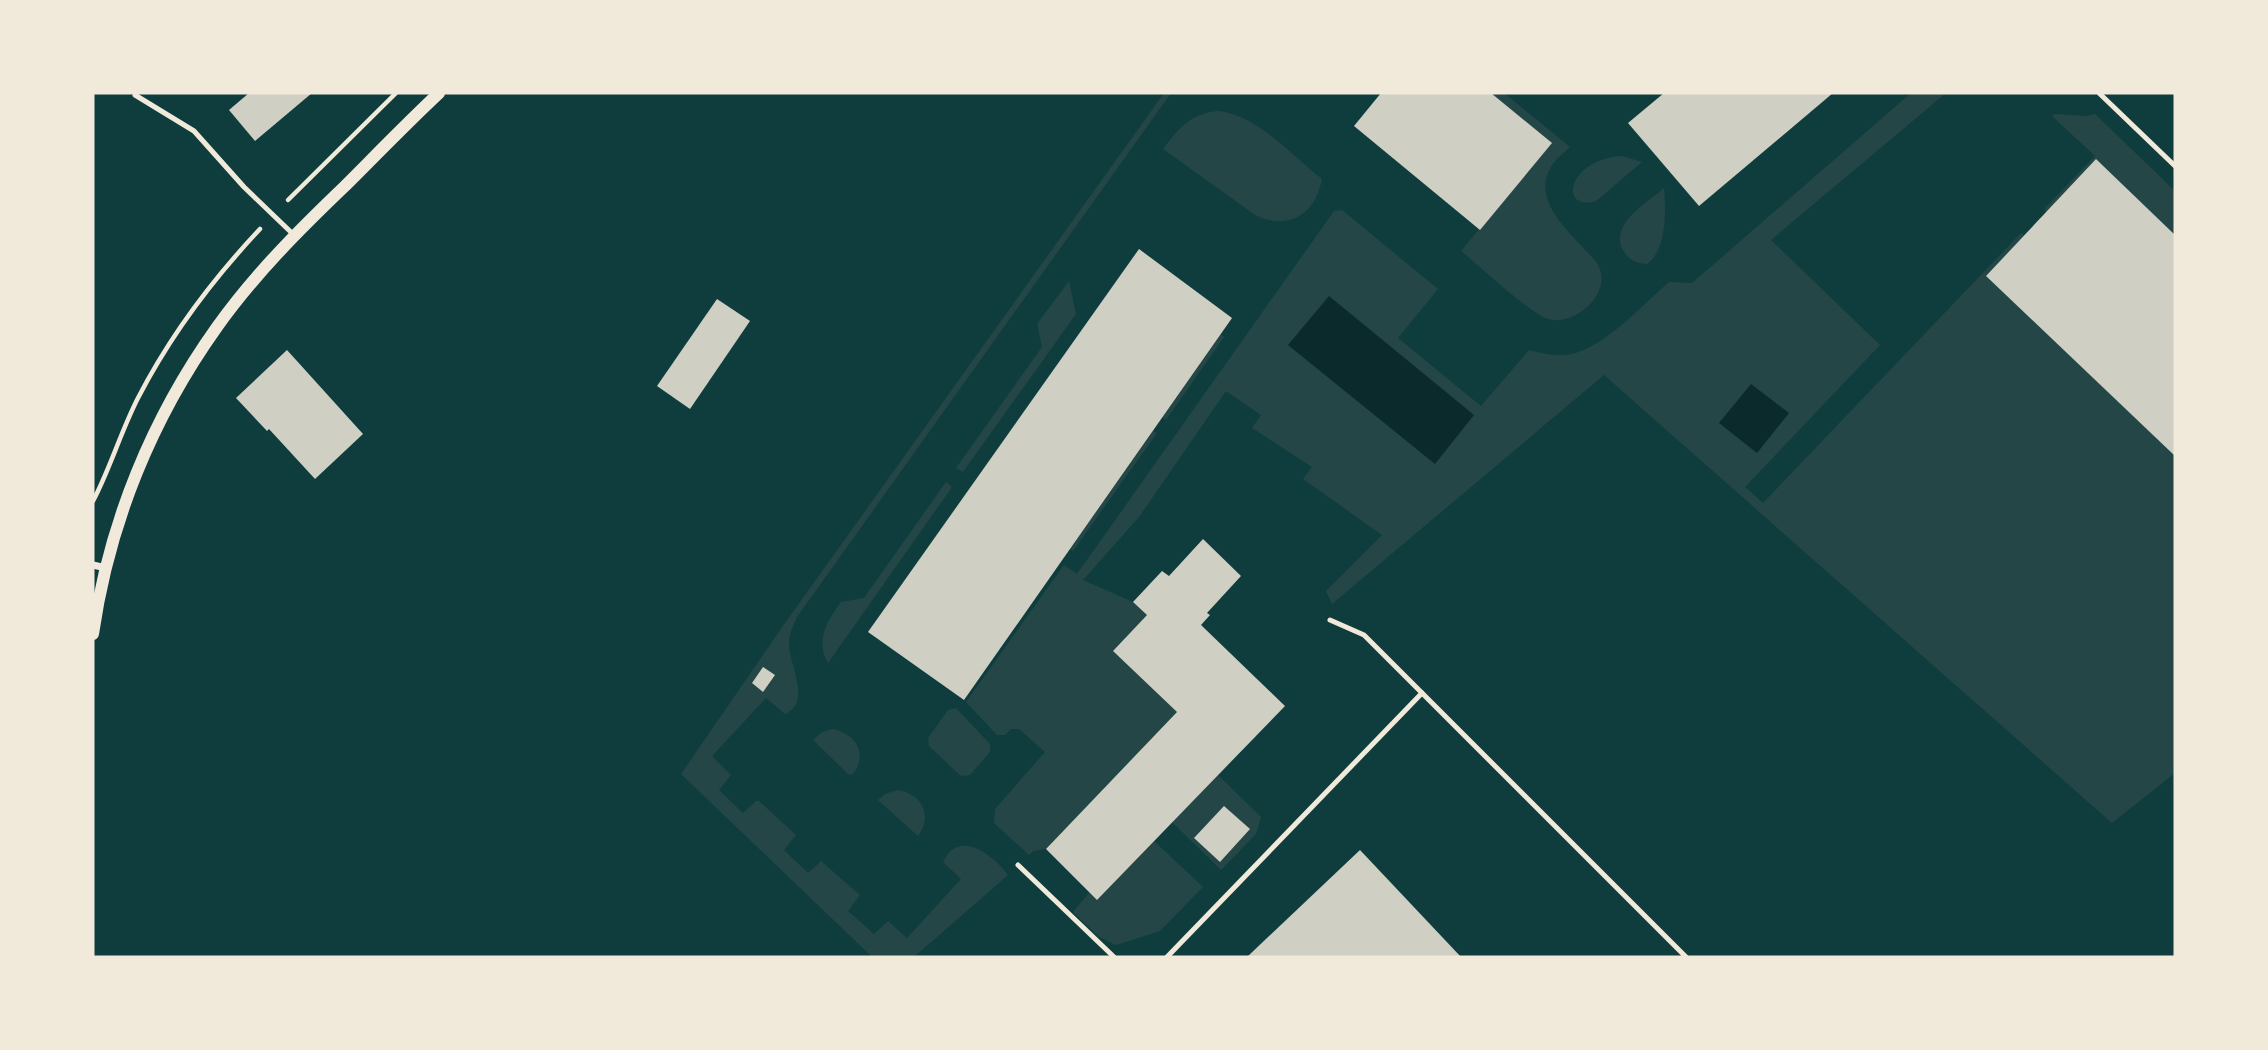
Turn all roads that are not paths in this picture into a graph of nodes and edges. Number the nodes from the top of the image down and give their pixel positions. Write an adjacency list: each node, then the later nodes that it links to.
1 (439, 93): 5 (street)
2 (2099, 93): 4 (lane)
3 (135, 95): 5 (lane)
4 (2175, 166)
5 (295, 236): 6 (street)
6 (99, 566): 8 (street)
7 (1331, 620): 9 (lane)
8 (93, 634)
9 (1422, 694): 12 (lane); 13 (lane)
10 (1018, 865): 11 (lane)
11 (1114, 957)
12 (1167, 957)
13 (1686, 957)

